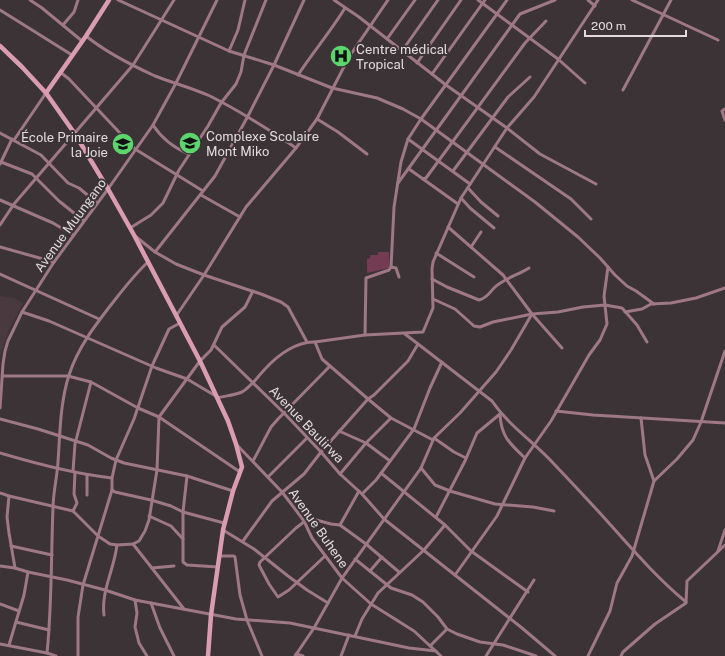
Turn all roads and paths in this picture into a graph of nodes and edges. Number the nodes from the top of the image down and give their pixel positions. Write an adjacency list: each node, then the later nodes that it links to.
1 (30, 0): 31 (street)
2 (78, 0): 31 (street)
3 (109, 0): 34 (main road)
4 (118, 0): 29 (street)
5 (174, 0): 29 (street)
6 (216, 0): 35 (street, Avenue Muungano)
7 (244, 0): 41 (street)
8 (266, 0): 44 (street)
9 (304, 0): 48 (street)
10 (334, 0): 25 (street)
11 (388, 0): 32 (street)
12 (415, 0): 37 (street)
13 (438, 0): 42 (street)
14 (461, 0): 46 (street)
15 (478, 0): 23 (street)
16 (485, 0): 23 (street)
17 (508, 0): 27 (street)
18 (555, 0): 33 (street)
19 (588, 0): 24 (street)
20 (598, 0): 24 (street)
21 (632, 0): 28 (street)
22 (671, 0): 28 (street)
23 (482, 4): 27 (street); 50 (street)
24 (595, 6): 45 (street)
25 (345, 8): 32 (street); 51 (street)
26 (0, 10): 43 (street)
27 (497, 14): 33 (street); 55 (street)
28 (664, 14): 38 (street); 57 (street)
29 (162, 20): 35 (street); 47 (street)
30 (546, 21): 36 (street)
31 (63, 25): 39 (street)
32 (370, 26): 37 (street); 56 (street)
33 (512, 26): 36 (street); 59 (street)
34 (86, 36): 39 (main road); 47 (street)
35 (199, 37): 41 (street); 53 (street, Avenue Muungano)
36 (530, 39): 45 (street); 61 (street)
37 (387, 40): 42 (street)
38 (718, 40)
39 (82, 41): 43 (main road)
40 (0, 46): 58 (main road)
41 (229, 51): 44 (street)
42 (402, 51): 46 (street)
43 (72, 55): 49 (main road)
44 (244, 55): 48 (street); 60 (street)
45 (558, 59): 54 (street); 70 (street)
46 (417, 63): 50 (street)
47 (133, 65): 53 (street); 63 (street)
48 (274, 65): 51 (street); 64 (street)
49 (60, 72): 58 (main road); 63 (street)
50 (432, 74): 55 (street)
51 (298, 75): 56 (street)
52 (530, 77): 65 (street)
53 (176, 83): 60 (street); 69 (street, Avenue Muungano)
54 (585, 84)
55 (446, 85): 59 (street); 67 (street)
56 (332, 88): 66 (street); 67 (street)
57 (623, 90)
58 (46, 93): 73 (main road); 74 (street)
59 (462, 96): 61 (street); 71 (street)
60 (221, 103): 64 (street); 82 (street)
61 (477, 107): 65 (street); 76 (street)
62 (725, 108): 68 (street)
63 (97, 109): 73 (street); 79 (street)
64 (248, 116): 78 (street); 97 (street)
65 (492, 118): 70 (street); 81 (street)
66 (317, 119): 78 (street); 83 (street)
67 (421, 119): 71 (street); 75 (street)
68 (725, 120)
69 (153, 125): 79 (street, Avenue Muungano); 82 (street)
70 (507, 128): 77 (street); 94 (street)
71 (437, 130): 76 (street); 80 (street)
72 (0, 133): 74 (street)
73 (75, 134): 86 (street); 96 (main road)
74 (13, 139): 85 (street); 86 (street)
75 (408, 139): 80 (street); 93 (street)
76 (452, 142): 81 (street); 84 (street)
77 (495, 147): 87 (street); 106 (street)
78 (296, 148): 105 (street)
79 (135, 149): 90 (street); 96 (street, Avenue Muungano)
80 (423, 150): 84 (street); 88 (street)
81 (467, 152): 87 (street); 89 (street)
82 (189, 154): 90 (street)
83 (367, 154)
84 (439, 160): 89 (street); 92 (street)
85 (1, 163): 91 (street)
86 (49, 163): 91 (street); 101 (street)
87 (483, 164): 95 (street); 124 (street)
88 (409, 169): 92 (street); 93 (street)
89 (453, 171): 95 (street)
90 (177, 174): 97 (street); 110 (street)
91 (37, 178): 103 (street); 107 (street)
92 (423, 179): 102 (street)
93 (398, 183): 123 (street)
94 (596, 184)
95 (469, 186): 99 (street); 104 (street)
96 (108, 189): 101 (street, Avenue Muungano); 110 (main road)
97 (203, 191): 98 (street)
98 (201, 195): 105 (street); 119 (street)
99 (461, 198): 102 (street); 111 (street)
100 (0, 200): 103 (street)
101 (97, 203): 107 (street, Avenue Muungano)
102 (458, 204): 109 (street)
103 (13, 206): 108 (street); 113 (street)
104 (498, 216)
105 (240, 217): 127 (street)
106 (591, 219)
107 (84, 220): 113 (street, Avenue Muungano)
108 (0, 225)
109 (448, 227): 115 (street); 120 (street)
110 (130, 228): 114 (main road)
111 (494, 228)
112 (481, 232): 118 (street)
113 (73, 235): 121 (street, Avenue Muungano)
114 (134, 235): 119 (street); 122 (main road)
115 (465, 242): 116 (street); 118 (street)
116 (461, 246)
117 (0, 247): 121 (street)
118 (471, 247): 131 (street)
119 (155, 252): 127 (street)
120 (436, 253): 129 (street); 130 (street)
121 (54, 262): 133 (street, Avenue Muungano)
122 (148, 262): 141 (main road); 142 (street)
123 (391, 267): 128 (street); 145 (street)
124 (608, 267): 136 (street); 137 (street)
125 (529, 268): 131 (street)
126 (0, 274): 133 (street)
127 (204, 275): 134 (street); 141 (street)
128 (399, 277)
129 (474, 277)
130 (432, 279): 131 (street); 135 (street)
131 (507, 280): 140 (street)
132 (725, 288): 136 (street)
133 (36, 290): 138 (street, Avenue Muungano); 142 (street)
134 (253, 291): 147 (street); 151 (street)
135 (433, 299): 140 (street); 144 (street)
136 (654, 304): 139 (street)
137 (605, 305): 139 (street); 140 (street); 169 (street)
138 (22, 312): 146 (street); 158 (street, Avenue Muungano)
139 (625, 312): 149 (street)
140 (532, 314): 152 (street); 163 (street)
141 (176, 316): 143 (main road)
142 (99, 319): 146 (street)
143 (180, 323): 154 (main road); 156 (street)
144 (405, 334): 145 (street); 150 (street)
145 (365, 335): 148 (street)
146 (87, 337): 156 (street); 159 (street)
147 (307, 342): 148 (street); 162 (street)
148 (315, 342): 157 (street)
149 (647, 342)
150 (418, 344): 155 (street); 165 (street)
151 (214, 345): 154 (street); 162 (street, Avenue Baulirwa)
152 (562, 348)
153 (725, 351): 176 (street)
154 (200, 362): 160 (street); 164 (main road)
155 (442, 362): 163 (street); 178 (street)
156 (152, 366): 160 (street); 168 (street)
157 (330, 366): 165 (street); 170 (street)
158 (3, 376): 159 (street); 166 (street, Avenue Muungano)
159 (68, 376): 161 (street); 180 (street)
160 (187, 379): 164 (street); 172 (street)
161 (91, 382): 168 (street); 183 (street)
162 (253, 383): 164 (street); 170 (street, Avenue Baulirwa)
163 (479, 391): 171 (street); 182 (street)
164 (216, 396): 185 (main road)
165 (368, 399): 173 (street); 179 (street)
166 (0, 404): 167 (street, Avenue Muungano)
167 (0, 408)
168 (138, 408): 172 (street); 191 (street)
169 (556, 411): 174 (street); 186 (street)
170 (284, 413): 181 (street, Avenue Baulirwa); 192 (street)
171 (500, 414): 186 (street); 189 (street); 190 (street)
172 (160, 417): 196 (street); 198 (street)
173 (391, 418): 178 (street); 184 (street)
174 (641, 418): 176 (street); 205 (street)
175 (0, 419): 180 (street)
176 (701, 422): 177 (street); 205 (street)
177 (725, 424)
178 (414, 429): 182 (street); 193 (street)
179 (339, 431): 184 (street); 187 (street)
180 (59, 436): 183 (street); 194 (street)
181 (307, 438): 187 (street, Avenue Baulirwa); 203 (street)
182 (433, 439): 189 (street); 195 (street)
183 (76, 441): 191 (street); 197 (street)
184 (366, 443): 193 (street); 200 (street)
185 (236, 444): 192 (street, Avenue Buhene); 198 (main road)
186 (534, 445): 190 (street); 240 (street)
187 (321, 452): 200 (street, Avenue Baulirwa); 210 (street)
188 (0, 453): 194 (street)
189 (466, 458): 209 (street)
190 (525, 458): 216 (street)
191 (116, 460): 196 (street); 204 (street)
192 (253, 461): 203 (street, Avenue Buhene)
193 (390, 461): 199 (street)
194 (58, 468): 197 (street); 217 (street)
195 (421, 468): 208 (street); 209 (street)
196 (157, 470): 202 (street); 215 (street)
197 (74, 472): 201 (street); 218 (street)
198 (241, 473): 207 (main road)
199 (381, 473): 208 (street); 211 (street)
200 (340, 474): 211 (street, Avenue Baulirwa)
201 (86, 475): 204 (street); 213 (street)
202 (187, 476): 207 (street); 220 (street)
203 (268, 477): 210 (street, Avenue Buhene)
204 (112, 478): 206 (street)
205 (654, 481): 240 (street)
206 (112, 490): 215 (street); 230 (street)
207 (233, 491): 225 (main road)
208 (404, 491): 222 (street); 223 (street)
209 (450, 491): 216 (street); 222 (street)
210 (282, 492): 224 (street, Avenue Buhene); 232 (street)
211 (361, 492): 223 (street, Avenue Baulirwa); 226 (street)
212 (0, 493): 214 (street)
213 (87, 495)
214 (9, 496): 217 (street); 237 (street)
215 (152, 500): 220 (street); 221 (street)
216 (503, 505): 219 (street); 239 (street)
217 (53, 506): 218 (street); 242 (street)
218 (73, 511): 230 (street)
219 (554, 511)
220 (182, 512): 225 (street); 231 (street)
221 (149, 516): 231 (street); 233 (street)
222 (436, 517): 227 (street)
223 (384, 519): 234 (street); 238 (street, Avenue Baulirwa)
224 (304, 521): 226 (street); 244 (street, Avenue Buhene); 245 (street)
225 (224, 523): 228 (main road)
226 (340, 525): 234 (street)
227 (445, 525): 238 (street); 239 (street)
228 (223, 530): 232 (street); 243 (main road)
229 (725, 530): 241 (street)
230 (98, 536): 235 (street); 262 (street)
231 (183, 539): 250 (street)
232 (243, 541): 245 (street)
233 (133, 544): 235 (street); 252 (street)
234 (366, 544): 246 (street); 247 (street)
235 (117, 545): 263 (street)
236 (725, 545): 241 (street)
237 (11, 546): 242 (street); 251 (street)
238 (424, 550): 255 (street); 256 (street, Avenue Baulirwa)
239 (471, 551): 256 (street); 264 (street)
240 (633, 551): 266 (street); 302 (street)
241 (718, 552): 266 (street)
242 (52, 555): 257 (street)
243 (220, 556): 250 (main road); 275 (street)
244 (324, 556): 258 (street, Avenue Buhene); 260 (street)
245 (266, 557): 260 (street); 260 (street)
246 (382, 557): 253 (street); 255 (street)
247 (355, 559): 253 (street); 258 (street)
248 (0, 566): 251 (street)
249 (174, 566): 252 (street)
250 (218, 567): 274 (main road)
251 (15, 568): 254 (street)
252 (152, 568): 271 (street)
253 (370, 571): 261 (street)
254 (28, 572): 257 (street); 272 (street)
255 (399, 572): 261 (street)
256 (455, 575): 276 (street, Avenue Baulirwa)
257 (51, 578): 262 (street); 280 (street)
258 (342, 578): 268 (street); 270 (street, Avenue Buhene)
259 (534, 580): 264 (street)
260 (297, 583): 268 (street)
261 (386, 584): 270 (street); 279 (street)
262 (83, 585): 263 (street); 291 (street)
263 (105, 590): 265 (street); 273 (street)
264 (528, 592): 276 (street)
265 (135, 600): 267 (street); 292 (street)
266 (686, 602): 303 (street)
267 (151, 603): 271 (street); 293 (street)
268 (328, 603): 278 (street)
269 (0, 604): 272 (street)
270 (371, 604): 282 (street); 286 (street, Avenue Buhene)
271 (185, 609): 274 (street)
272 (19, 611): 277 (street)
273 (104, 615)
274 (211, 615): 275 (street); 294 (main road)
275 (247, 620): 278 (street); 295 (street)
276 (510, 620): 284 (street); 301 (street, Avenue Baulirwa)
277 (16, 622): 280 (street); 285 (street)
278 (314, 628): 281 (street); 289 (street)
279 (447, 629): 284 (street); 286 (street)
280 (49, 630): 288 (street)
281 (349, 635): 282 (street); 297 (street)
282 (355, 636): 287 (street)
283 (0, 644): 285 (street)
284 (494, 644): 299 (street); 300 (street)
285 (9, 645): 288 (street)
286 (430, 646): 287 (street, Avenue Buhene)
287 (436, 652): 298 (street, Avenue Buhene)
288 (47, 653): 290 (street)
289 (296, 655): 296 (street)
290 (56, 656)
291 (78, 656)
292 (147, 656)
293 (174, 656)
294 (208, 656)
295 (262, 656)
296 (303, 656)
297 (341, 656)
298 (441, 656)
299 (486, 656)
300 (536, 656)
301 (555, 656)
302 (588, 656)
303 (621, 656)

